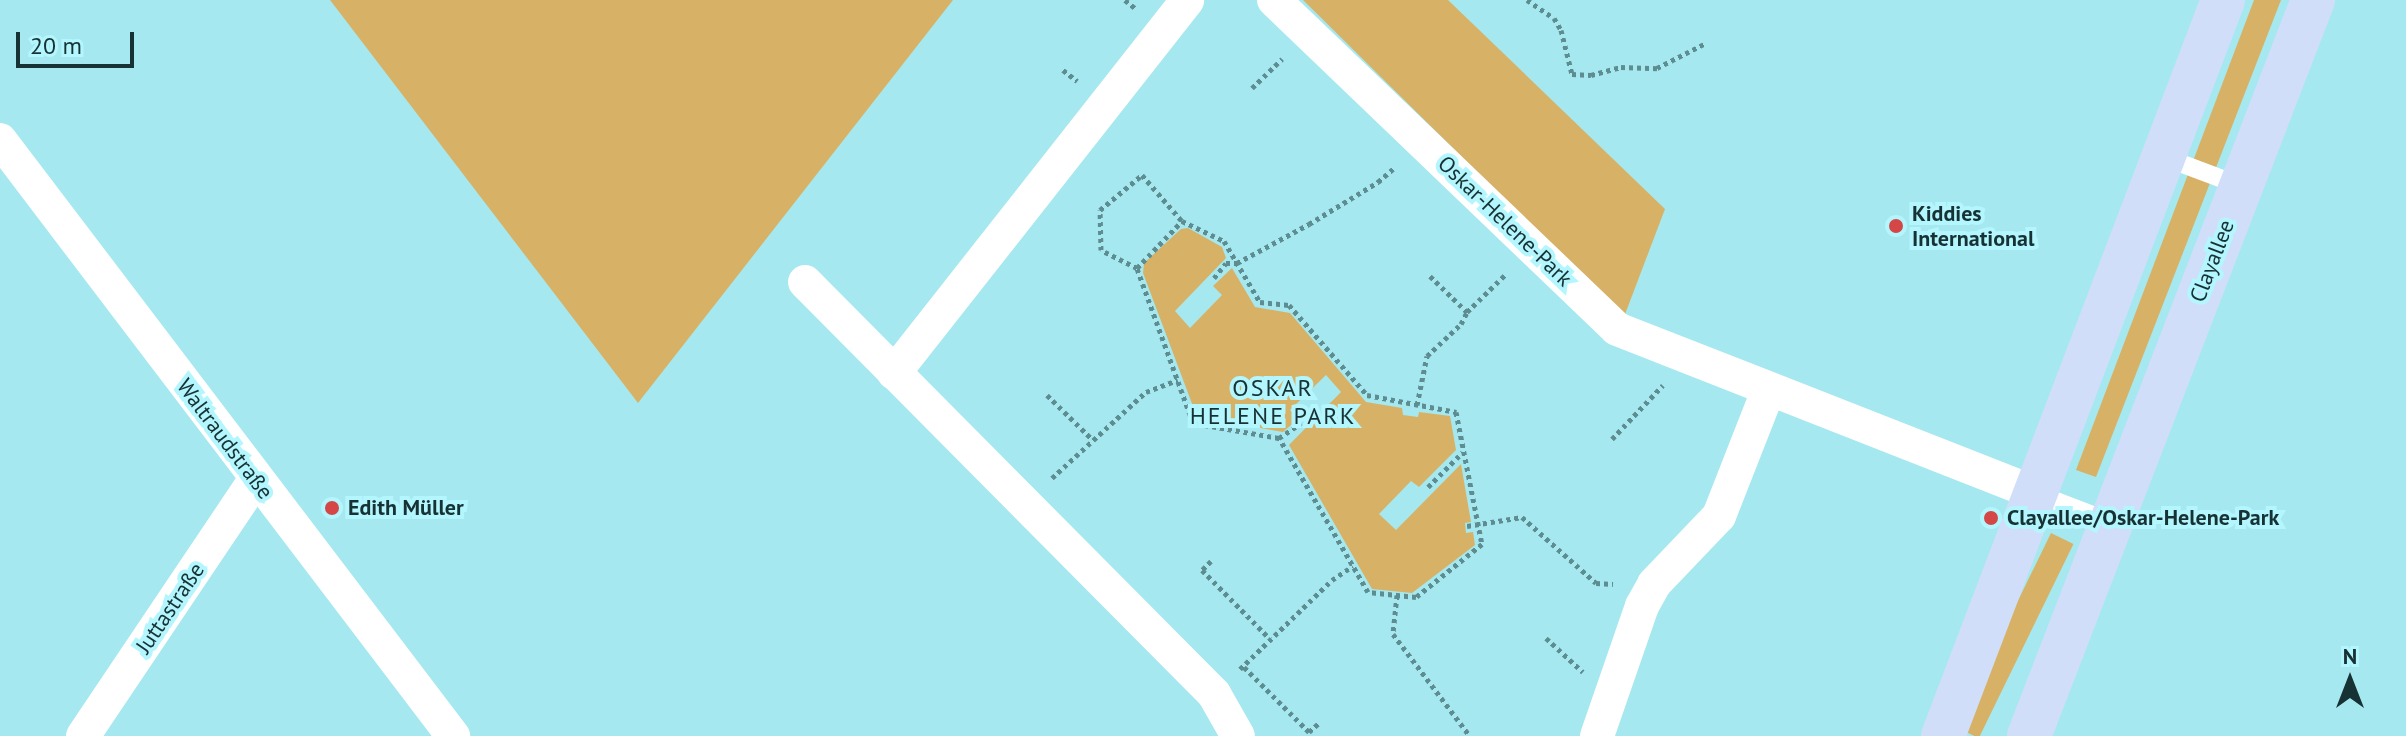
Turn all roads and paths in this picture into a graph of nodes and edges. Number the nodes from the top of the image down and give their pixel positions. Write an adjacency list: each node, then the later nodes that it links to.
1 (1187, 0): 20 (street)
2 (1274, 0): 8 (street, Oskar-Helene-Park)
3 (1527, 0): 6 (path)
4 (2223, 0): 9 (main road)
5 (2313, 0): 10 (main road, Clayallee)
6 (1704, 44)
7 (0, 140): 30 (street, Waltraudstraße)
8 (1422, 141): 12 (street, Oskar-Helene-Park); 13 (path)
9 (2164, 157): 10 (lane); 32 (main road)
10 (2241, 186): 34 (main road, Clayallee)
11 (1182, 221): 13 (path); 14 (path); 14 (path)
12 (1533, 248): 18 (path); 19 (street, Oskar-Helene-Park)
13 (1237, 263): 16 (path); 24 (path)
14 (1137, 268): 21 (path)
15 (1430, 276): 18 (path)
16 (1214, 278)
17 (805, 282): 20 (street)
18 (1467, 312): 24 (path)
19 (1689, 358): 22 (street, Oskar-Helene-Park); 27 (path)
20 (894, 373): 33 (street)
21 (1178, 380): 26 (path); 28 (path)
22 (1768, 391): 32 (street, Oskar-Helene-Park); 39 (street)
23 (1047, 395): 28 (path)
24 (1417, 405): 29 (path)
25 (1301, 423): 26 (path)
26 (1279, 438): 38 (path)
27 (1612, 439)
28 (1093, 440): 33 (path)
29 (1464, 451): 31 (path); 35 (path)
30 (255, 480): 45 (street, Juttastraße); 46 (street, Waltraudstraße)
31 (1428, 487)
32 (2035, 493): 34 (lane); 50 (main road)
33 (1025, 503): 43 (street)
34 (2111, 522): 51 (main road, Clayallee)
35 (1478, 524): 36 (path); 39 (path); 40 (path)
36 (1467, 526)
37 (1211, 561): 41 (path)
38 (1353, 566): 40 (path); 41 (path)
39 (1654, 584): 49 (street)
40 (1397, 595): 48 (path)
41 (1270, 639): 42 (path)
42 (1243, 666): 43 (path); 44 (path)
43 (1214, 694): 47 (street)
44 (1320, 722)
45 (83, 736)
46 (453, 736)
47 (1238, 736)
48 (1470, 736)
49 (1597, 736)
50 (1943, 736)
51 (2029, 736)

